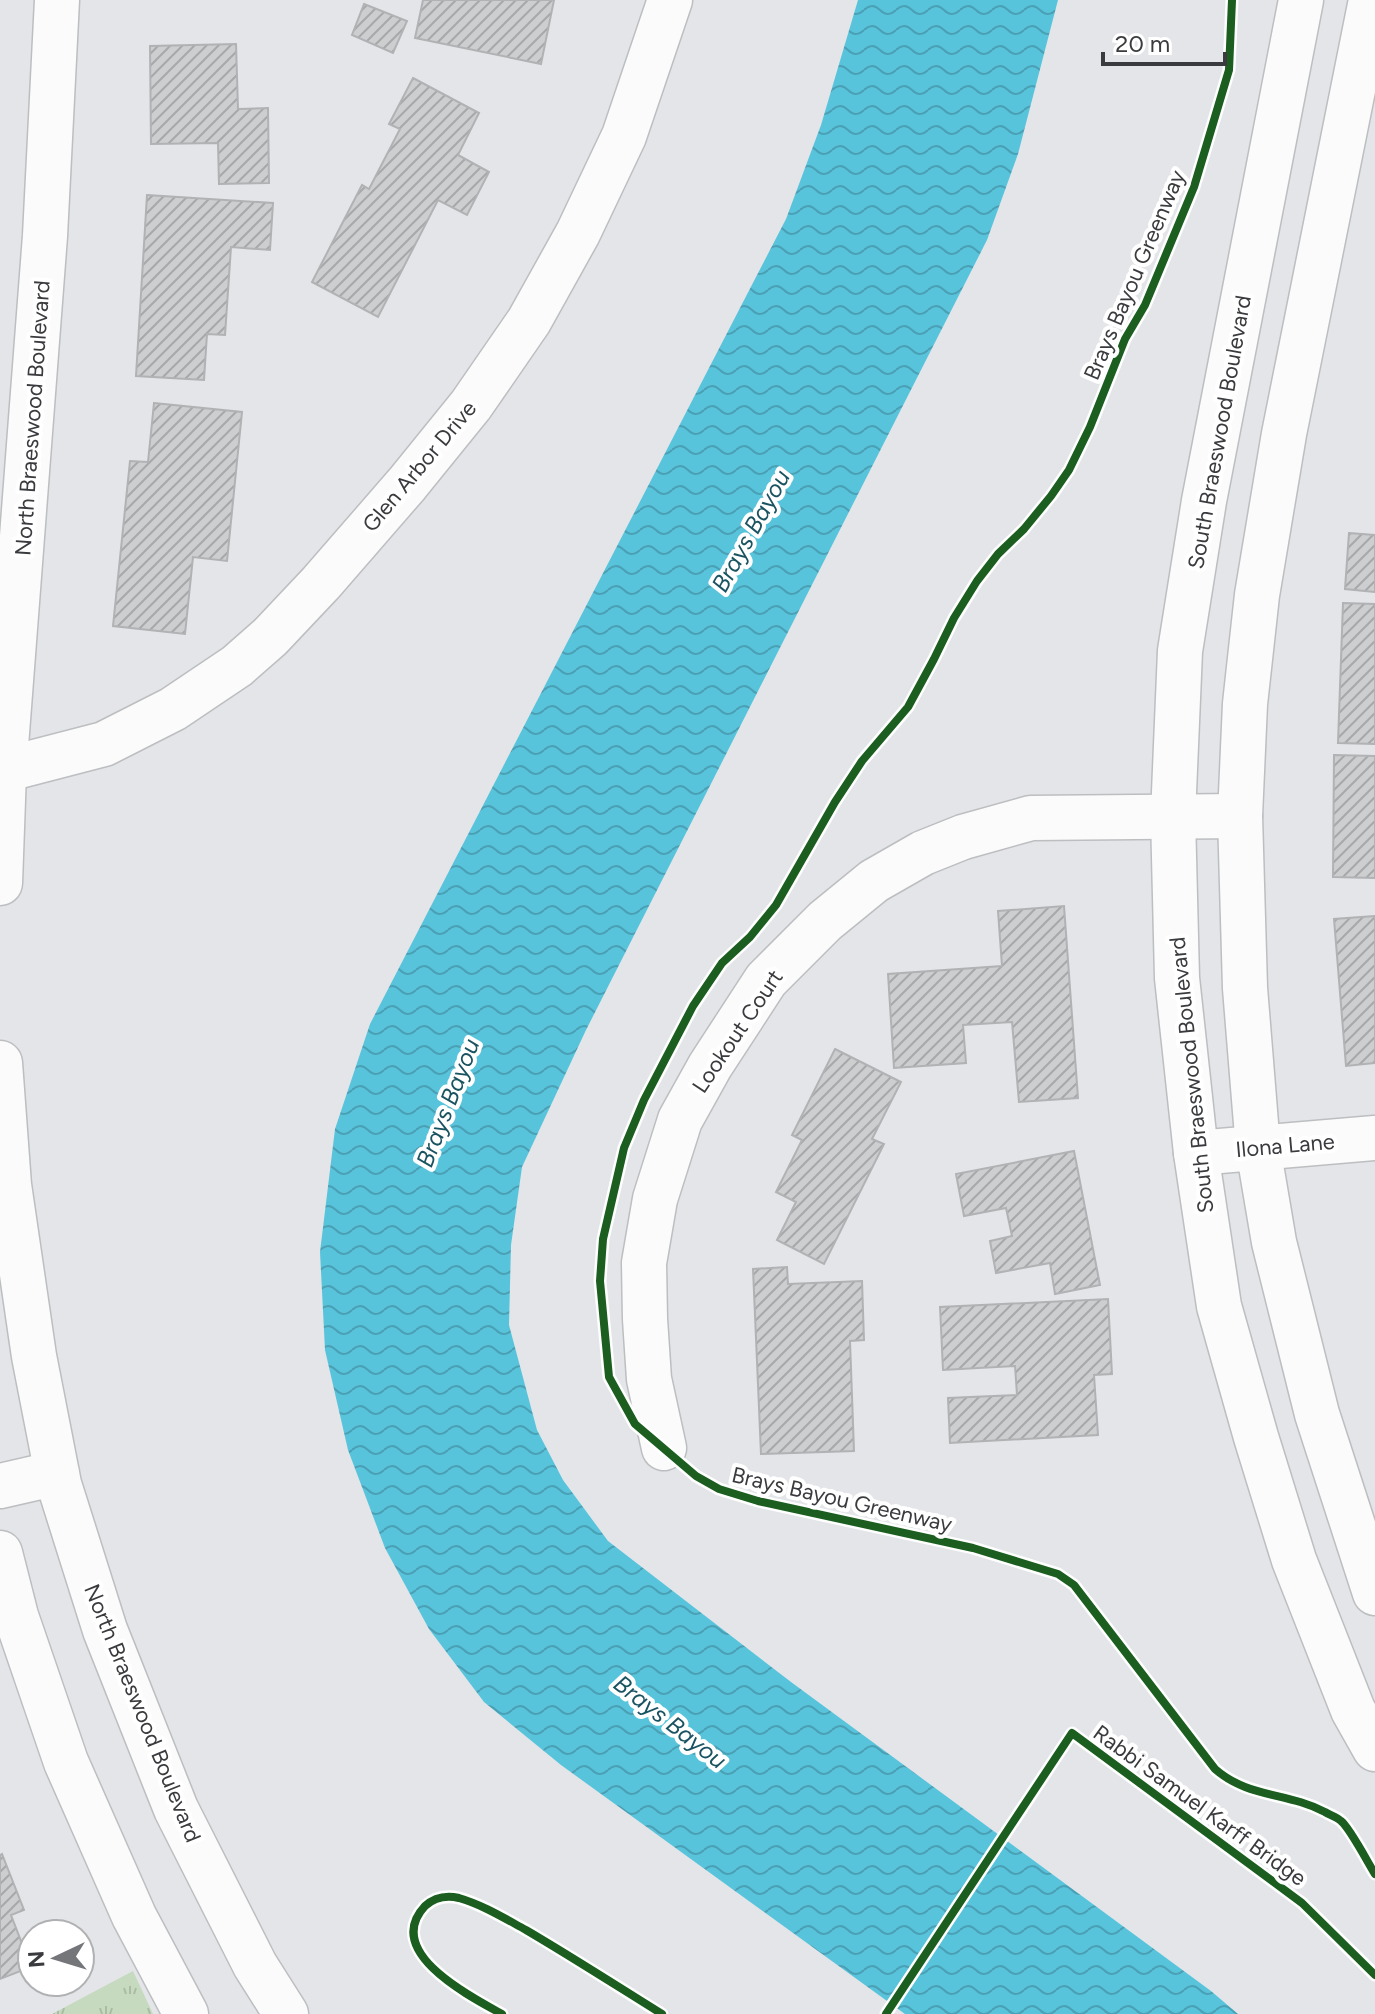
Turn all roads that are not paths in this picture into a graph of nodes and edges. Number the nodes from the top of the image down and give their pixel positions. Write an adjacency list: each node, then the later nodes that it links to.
1 (57, 0): 5 (main road, North Braeswood Boulevard)
2 (670, 0): 5 (main road, Glen Arbor Drive)
3 (1301, 0): 6 (main road, South Braeswood Boulevard)
4 (1371, 0): 7 (main road)
5 (2, 772): 8 (main road, North Braeswood Boulevard)
6 (1173, 816): 7 (main road, Lookout Court); 12 (main road, South Braeswood Boulevard); 13 (main road, Lookout Court)
7 (1240, 816): 11 (main road)
8 (0, 883)
9 (0, 1063): 14 (main road, North Braeswood Boulevard)
10 (1375, 1138): 11 (main road, Ilona Lane)
11 (1258, 1148): 12 (main road, Ilona Lane); 17 (main road)
12 (1196, 1153): 18 (main road, South Braeswood Boulevard)
13 (664, 1448)
14 (57, 1473): 15 (main road); 20 (main road, North Braeswood Boulevard)
15 (0, 1486)
16 (0, 1553): 19 (main road)
17 (1375, 1593)
18 (1375, 1749)
19 (186, 2014)
20 (286, 2014)

